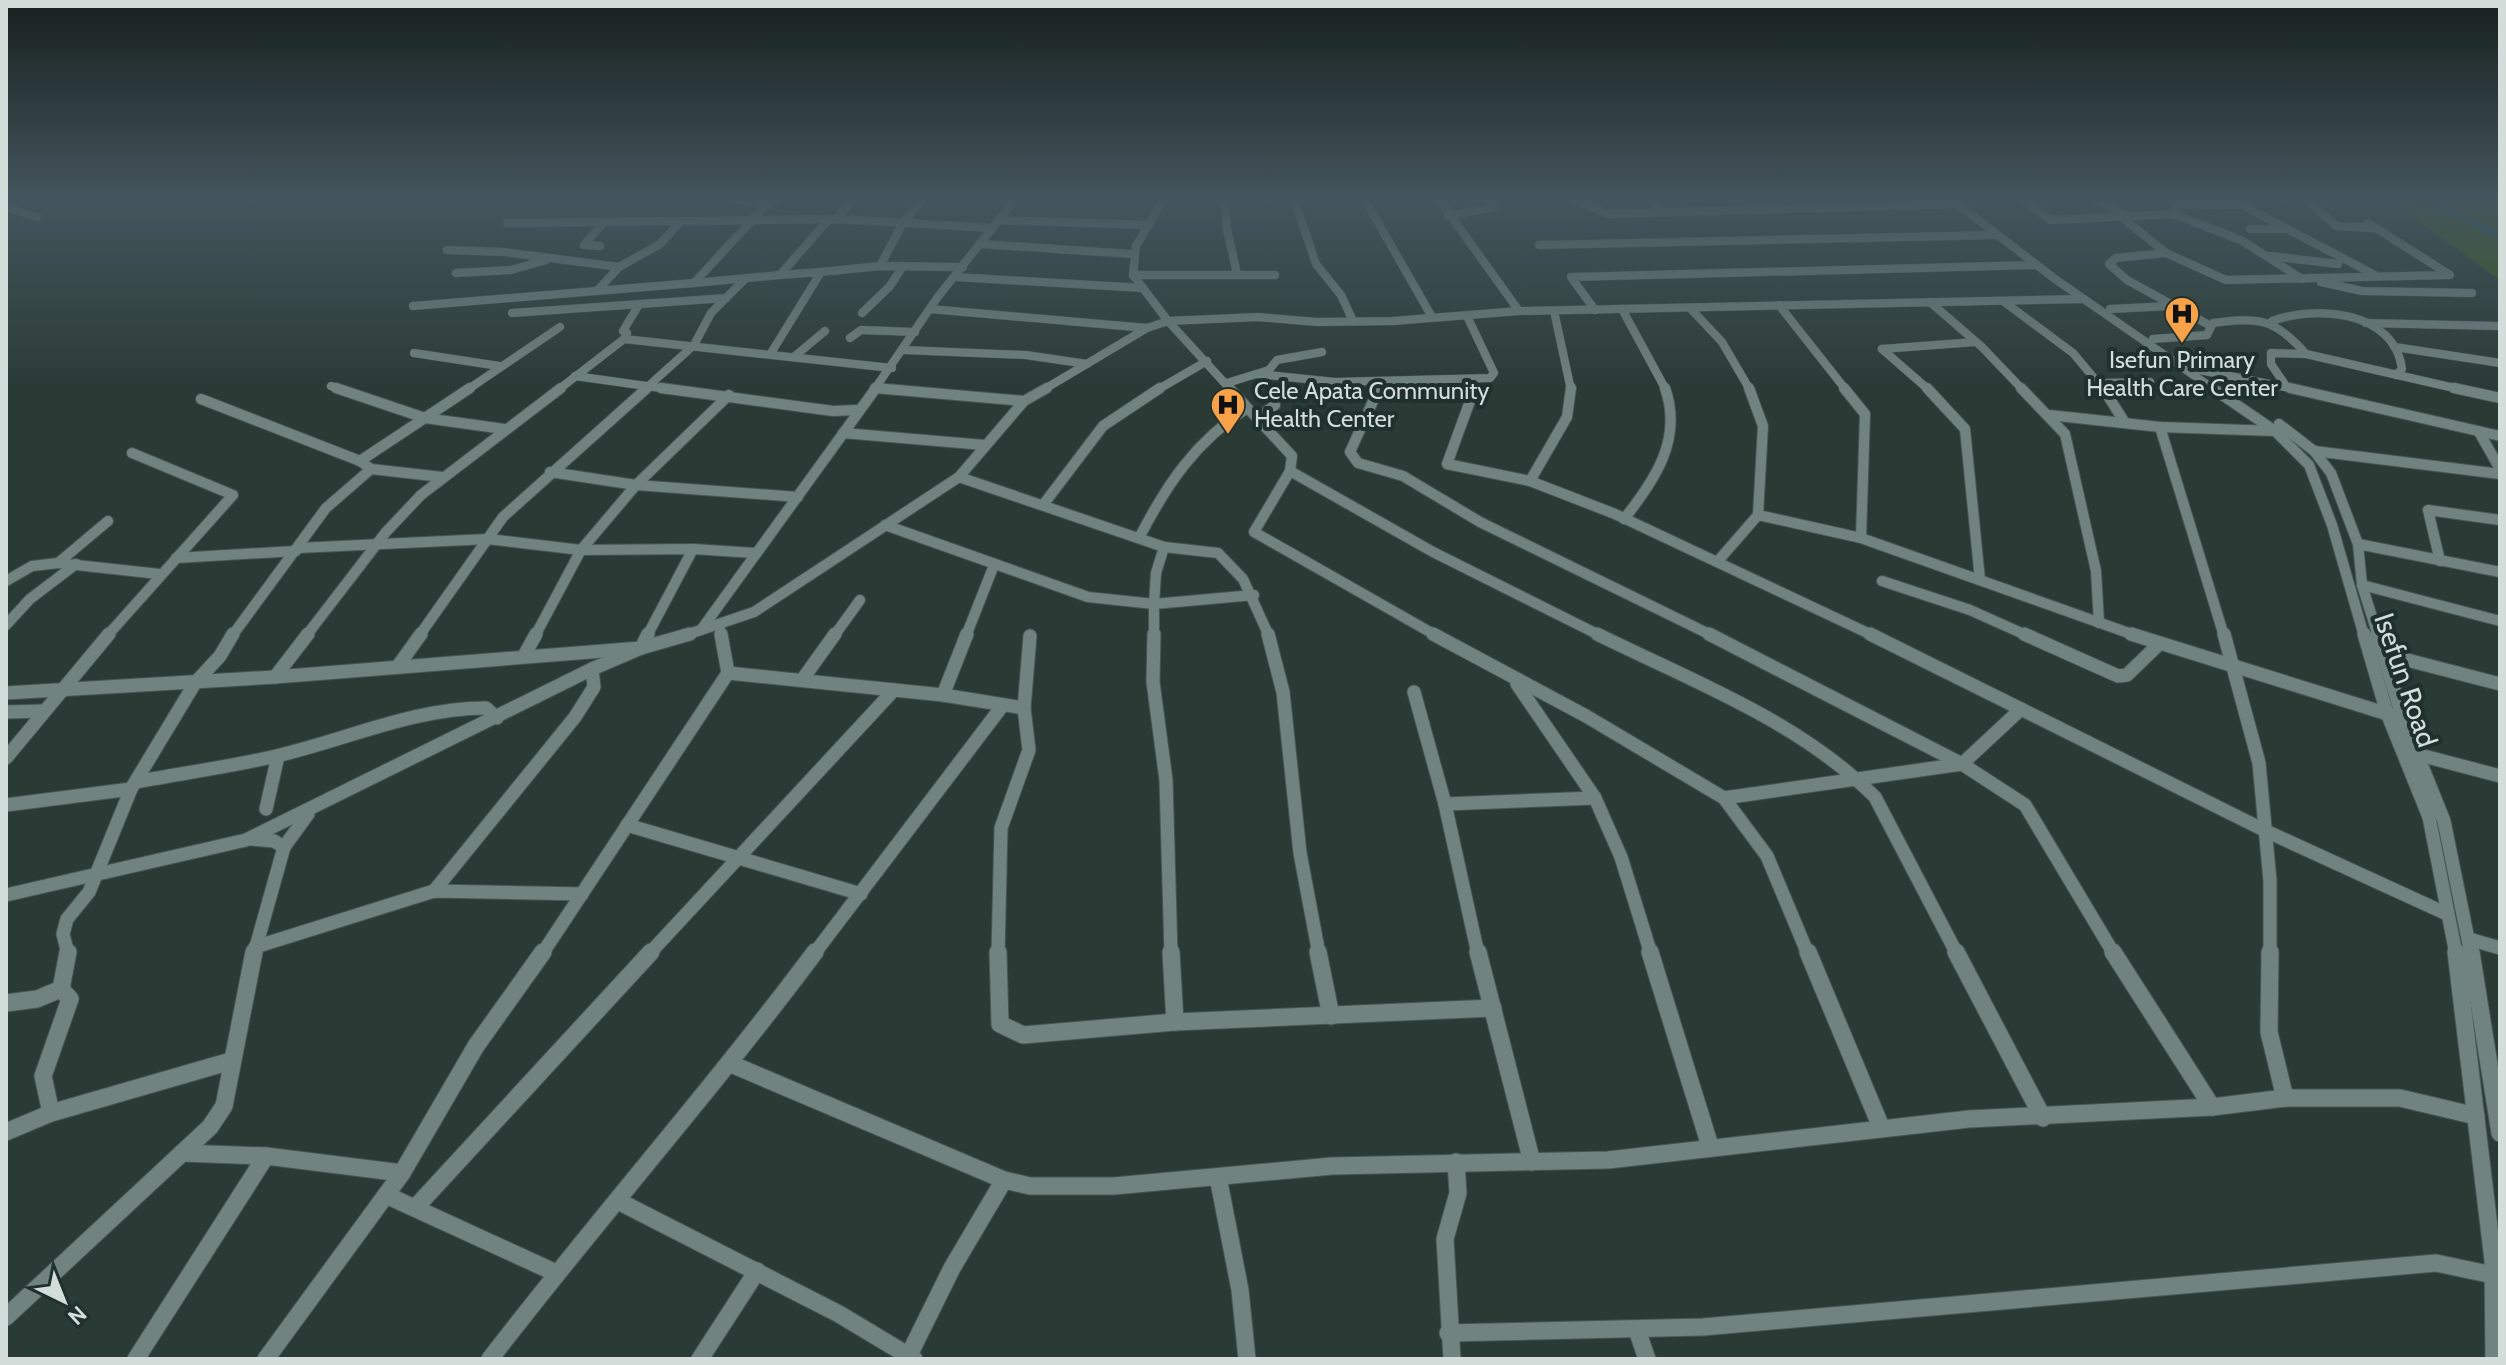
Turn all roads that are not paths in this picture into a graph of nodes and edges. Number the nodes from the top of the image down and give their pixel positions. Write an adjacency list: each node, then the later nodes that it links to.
1 (540, 262): 28 (street)
2 (573, 262): 25 (street)
3 (628, 262): 25 (street)
4 (715, 262): 37 (street)
5 (793, 262): 30 (street)
6 (882, 262): 23 (street)
7 (967, 262): 26 (street)
8 (1130, 262): 31 (street)
9 (1236, 262): 29 (street)
10 (1315, 262): 62 (street)
11 (1400, 262): 60 (street)
12 (1482, 262): 54 (street)
13 (2031, 262): 22 (street, Isefun Road)
14 (2043, 262): 52 (street, Isefun Road)
15 (2112, 262): 48 (street)
16 (2185, 262): 35 (street)
17 (2277, 262): 35 (street)
18 (2318, 262): 21 (street)
19 (2351, 262): 33 (street)
20 (2429, 262): 33 (street)
21 (2338, 264)
22 (2036, 265): 42 (street, Isefun Road); 53 (street)
23 (880, 266): 24 (street); 27 (street)
24 (903, 266): 26 (street); 57 (street)
25 (619, 267): 39 (street)
26 (963, 267): 34 (street)
27 (821, 272): 30 (street); 81 (street)
28 (456, 273)
29 (1237, 274): 31 (street); 32 (street)
30 (780, 275): 36 (street)
31 (1133, 275): 38 (street)
32 (1275, 275)
33 (2375, 275): 35 (street)
34 (956, 277): 38 (street); 50 (street)
35 (2306, 279): 40 (street)
36 (744, 280): 37 (street); 41 (street)
37 (694, 283): 39 (street)
38 (1143, 288): 61 (street)
39 (597, 291): 46 (street)
40 (2472, 293)
41 (726, 298): 47 (street); 76 (street)
42 (2084, 299): 43 (street); 117 (street, Isefun Road)
43 (2003, 301): 44 (street); 97 (street)
44 (1930, 302): 45 (street); 75 (street)
45 (1779, 305): 49 (street); 141 (street)
46 (413, 306)
47 (638, 306): 56 (street); 73 (street)
48 (2170, 306): 52 (street); 65 (street)
49 (1690, 308): 51 (street); 135 (street)
50 (930, 309): 68 (street); 71 (street)
51 (1622, 309): 53 (street); 136 (street)
52 (2110, 309): 74 (street, Isefun Road)
53 (1595, 310): 55 (street)
54 (1519, 311): 55 (street); 58 (street)
55 (1554, 311): 131 (street)
56 (512, 313)
57 (862, 313)
58 (1467, 316): 60 (street); 93 (street)
59 (872, 317): 69 (street)
60 (1432, 317): 62 (street)
61 (1168, 321): 62 (street); 68 (street); 84 (street)
62 (1353, 321)
63 (2272, 321): 64 (street); 65 (street); 82 (street)
64 (2366, 323): 66 (street); 77 (street)
65 (2209, 325): 74 (street)
66 (2500, 326)
67 (560, 327): 87 (street)
68 (1147, 328): 86 (street)
69 (861, 330): 71 (street); 72 (street)
70 (825, 331): 83 (street)
71 (915, 332): 78 (street)
72 (850, 338)
73 (624, 339): 76 (street); 92 (street)
74 (2153, 339): 89 (street, Isefun Road)
75 (1975, 342): 110 (street); 158 (street)
76 (694, 345): 81 (street); 99 (street)
77 (2395, 347): 85 (street); 91 (street)
78 (904, 350): 86 (street); 88 (street)
79 (1322, 352): 90 (street)
80 (414, 353): 87 (street)
81 (771, 353): 83 (street)
82 (2306, 354): 91 (street); 98 (street)
83 (795, 356): 88 (street)
84 (1207, 361): 96 (street); 134 (street)
85 (2500, 363)
86 (1087, 364): 105 (street)
87 (499, 366): 111 (street)
88 (892, 368): 101 (street)
89 (2200, 370): 98 (street); 122 (street, Isefun Road)
90 (1257, 374): 94 (street); 96 (street)
91 (2396, 375): 103 (street)
92 (575, 376): 99 (street); 116 (street)
93 (1469, 380): 94 (street); 131 (street)
94 (1381, 382): 200 (street)
95 (2150, 382): 97 (street)
96 (1227, 383): 107 (street)
97 (2103, 383): 114 (street)
98 (2283, 383): 118 (street)
99 (649, 385): 102 (street); 127 (street)
100 (331, 386): 111 (street)
101 (875, 388): 105 (street); 108 (street)
102 (729, 395): 109 (street); 132 (street)
103 (2500, 398)
104 (201, 399): 124 (street)
105 (1024, 401): 121 (street)
106 (1275, 405): 112 (street)
107 (1247, 408): 112 (street); 140 (street)
108 (857, 410): 109 (street); 113 (street)
109 (833, 411): 113 (street)
110 (2049, 415): 114 (street); 166 (street)
111 (425, 418): 116 (street); 124 (street)
112 (1257, 418): 126 (street)
113 (851, 419): 119 (street)
114 (2125, 423): 115 (street)
115 (2160, 427): 117 (street); 175 (street)
116 (504, 429): 129 (street)
117 (2275, 431): 194 (street, Isefun Road)
118 (2479, 432): 120 (street); 128 (street)
119 (843, 433): 121 (street); 133 (street)
120 (2500, 436)
121 (984, 445): 130 (street)
122 (2314, 451): 128 (street); 144 (street, Isefun Road)
123 (132, 453): 150 (street)
124 (360, 461): 125 (street)
125 (371, 469): 129 (street); 147 (street)
126 (1290, 471): 181 (street); 202 (street)
127 (550, 472): 132 (street); 142 (street)
128 (2500, 472)
129 (442, 477): 143 (street)
130 (959, 477): 134 (street); 139 (street)
131 (1530, 481): 136 (street)
132 (636, 485): 133 (street); 148 (street)
133 (798, 497): 149 (street)
134 (1043, 505): 140 (street)
135 (1758, 515): 141 (street); 151 (street)
136 (1624, 519): 151 (street)
137 (2500, 520): 152 (street)
138 (108, 521): 153 (street)
139 (885, 525): 155 (street); 168 (street)
140 (1139, 538): 145 (street)
141 (1861, 538): 158 (street)
142 (488, 539): 143 (street); 148 (street); 176 (street)
143 (378, 543): 147 (street); 179 (street)
144 (2358, 544): 152 (street); 161 (street, Isefun Road)
145 (1164, 547): 162 (street); 164 (street)
146 (693, 549): 148 (street); 149 (street); 172 (street)
147 (297, 550): 150 (street); 182 (street)
148 (581, 550): 173 (street)
149 (755, 553): 169 (street)
150 (176, 558): 157 (street)
151 (1718, 561): 191 (street)
152 (2440, 561): 156 (street)
153 (58, 563): 154 (street); 159 (street)
154 (76, 564): 157 (street); 167 (street)
155 (994, 565): 164 (street); 188 (street)
156 (2500, 572)
157 (159, 574): 184 (street)
158 (1980, 580): 166 (street)
159 (6, 581)
160 (1882, 581): 171 (street)
161 (2362, 585): 165 (street); 174 (street, Isefun Road)
162 (1254, 595): 164 (street); 227 (street)
163 (860, 600): 180 (street)
164 (1154, 604): 228 (street)
165 (2500, 621)
166 (2099, 623): 171 (street)
167 (6, 625)
168 (719, 625): 169 (street); 178 (street)
169 (701, 630): 172 (street)
170 (1030, 636): 190 (street)
171 (2159, 644): 175 (street)
172 (641, 648): 173 (street); 177 (street)
173 (525, 654): 176 (street)
174 (2384, 654): 183 (street); 196 (street, Isefun Road)
175 (2234, 665): 194 (street); 211 (street)
176 (398, 666): 179 (street)
177 (592, 669): 195 (street); 216 (street)
178 (728, 673): 180 (street); 210 (street)
179 (275, 677): 182 (street)
180 (802, 680): 185 (street)
181 (1514, 680): 204 (street); 205 (street)
182 (195, 683): 184 (street); 203 (street)
183 (2500, 684)
184 (61, 690): 187 (street); 192 (street)
185 (894, 690): 188 (street); 214 (street)
186 (1414, 692): 206 (street)
187 (6, 693)
188 (943, 695): 189 (street)
189 (1003, 705): 190 (street); 218 (street)
190 (1024, 708): 228 (street)
191 (2021, 709): 200 (street); 211 (street)
192 (44, 711): 193 (street); 199 (street)
193 (6, 712)
194 (2387, 713): 196 (street); 220 (street, Isefun Road)
195 (497, 718): 198 (street); 208 (street)
196 (2403, 719): 197 (street, Isefun Road)
197 (2420, 755): 201 (street); 221 (street, Isefun Road)
198 (278, 756): 203 (street); 209 (street)
199 (6, 758)
200 (1962, 764): 202 (street); 232 (street)
201 (2500, 776)
202 (1859, 779): 205 (street); 235 (street)
203 (133, 785): 207 (street); 215 (street)
204 (1595, 798): 206 (street); 239 (street)
205 (1724, 798): 236 (street)
206 (1445, 804): 226 (street)
207 (6, 805)
208 (317, 806): 212 (street); 213 (street)
209 (266, 809)
210 (627, 825): 214 (street); 217 (street)
211 (2268, 832): 220 (street); 231 (street)
212 (246, 840): 213 (street); 215 (street)
213 (284, 847): 222 (street)
214 (737, 859): 218 (street); 249 (street)
215 (94, 877): 219 (street); 224 (street)
216 (434, 891): 217 (street); 222 (street)
217 (582, 894): 244 (street)
218 (861, 894): 230 (street)
219 (6, 895)
220 (2447, 914): 234 (street, Isefun Road)
221 (2469, 939): 223 (street); 238 (street, Isefun Road)
222 (255, 947): 229 (street)
223 (2500, 948)
224 (61, 989): 225 (street); 233 (street)
225 (6, 1003)
226 (1493, 1008): 227 (street); 243 (street)
227 (1331, 1016): 228 (street)
228 (1175, 1022)
229 (231, 1061): 233 (street); 240 (street)
230 (731, 1064): 246 (street); 248 (street)
231 (2285, 1098): 232 (street); 234 (street)
232 (2212, 1107): 235 (street)
233 (51, 1113): 237 (street)
234 (2476, 1116): 252 (street, Isefun Road)
235 (2043, 1118): 236 (street)
236 (1881, 1127): 239 (street)
237 (6, 1132)
238 (2500, 1133)
239 (1710, 1146): 243 (street)
240 (182, 1153): 241 (street); 253 (street)
241 (266, 1156): 244 (street); 257 (street)
242 (1456, 1162): 243 (street); 245 (street); 255 (street)
243 (1532, 1162)
244 (402, 1173): 247 (street)
245 (1218, 1177): 246 (street); 261 (street)
246 (1004, 1180): 256 (street)
247 (386, 1195): 249 (street); 258 (street)
248 (618, 1201): 250 (street); 251 (street)
249 (415, 1208): 251 (street)
250 (757, 1271): 256 (street); 260 (street)
251 (556, 1273): 259 (street)
252 (2493, 1275): 254 (street); 264 (street, Isefun Road)
253 (6, 1317)
254 (1637, 1330): 255 (street); 263 (street)
255 (1448, 1333): 262 (street)
256 (910, 1358)
257 (136, 1359)
258 (266, 1359)
259 (490, 1359)
260 (700, 1359)
261 (1247, 1359)
262 (1452, 1359)
263 (1647, 1359)
264 (2494, 1359)

